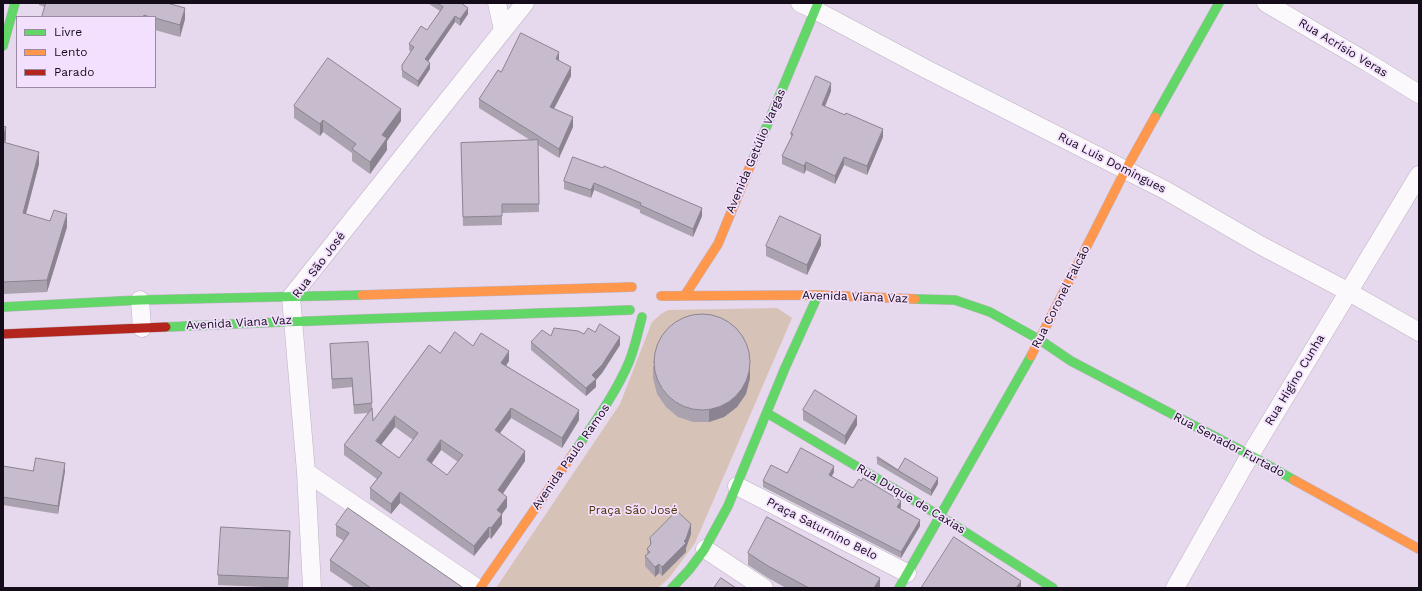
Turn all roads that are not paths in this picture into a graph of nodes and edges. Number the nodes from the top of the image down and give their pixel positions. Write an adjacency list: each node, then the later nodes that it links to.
1 (15, 3): 8 (street)
2 (497, 3): 7 (street)
3 (525, 3): 7 (street, Rua São José)
4 (1219, 3): 10 (street, Rua Coronel Falcão)
5 (1266, 3): 9 (street, Rua Acrísio Veras)
6 (811, 5): 10 (street, Rua Luis Domingues); 19 (street, Avenida Getúlio Vargas)
7 (503, 30): 20 (street, Rua São José)
8 (3, 46)
9 (1419, 94)
10 (1126, 169): 16 (street, Rua Luis Domingues); 32 (street, Rua Coronel Falcão)
11 (1419, 175): 16 (street, Rua Higino Cunha)
12 (641, 282): 13 (street)
13 (632, 287): 15 (street, Avenida Viana Vaz); 24 (street)
14 (656, 287): 18 (street)
15 (474, 292): 20 (street, Avenida Viana Vaz); 26 (street)
16 (1349, 292): 30 (street, Rua Luis Domingues); 34 (street, Rua Higino Cunha)
17 (818, 295): 19 (street, Avenida Viana Vaz); 32 (street, Avenida Viana Vaz); 33 (street)
18 (661, 296): 19 (street, Avenida Viana Vaz); 23 (street)
19 (685, 296)
20 (291, 297): 21 (street, Avenida Viana Vaz); 28 (street, Rua São José)
21 (140, 300): 22 (street, Avenida Viana Vaz); 29 (street)
22 (3, 307)
23 (660, 307)
24 (630, 310): 26 (street, Avenida Viana Vaz); 27 (street)
25 (652, 315): 27 (street)
26 (475, 316): 28 (street, Avenida Viana Vaz)
27 (642, 317): 43 (street, Avenida Paulo Ramos)
28 (293, 320): 29 (street, Avenida Viana Vaz); 35 (street, Rua São José)
29 (142, 328): 31 (street, Avenida Viana Vaz)
30 (1419, 332)
31 (3, 334)
32 (1040, 340): 34 (street, Rua Senador Furtado); 37 (street, Rua Coronel Falcão)
33 (767, 413): 36 (street); 37 (street, Rua Duque de Caxias)
34 (1250, 455): 39 (street, Rua Senador Furtado); 47 (street, Rua Higino Cunha)
35 (306, 472): 41 (street, Rua São José); 42 (street)
36 (737, 486): 38 (street); 40 (street, Praça Saturnino Belo)
37 (940, 516): 40 (street, Rua Coronel Falcão); 46 (street, Rua Duque de Caxias)
38 (705, 549): 44 (street); 45 (street)
39 (1419, 550)
40 (903, 580)
41 (312, 588)
42 (477, 588)
43 (480, 588)
44 (672, 588)
45 (764, 588)
46 (1053, 588)
47 (1175, 588)

